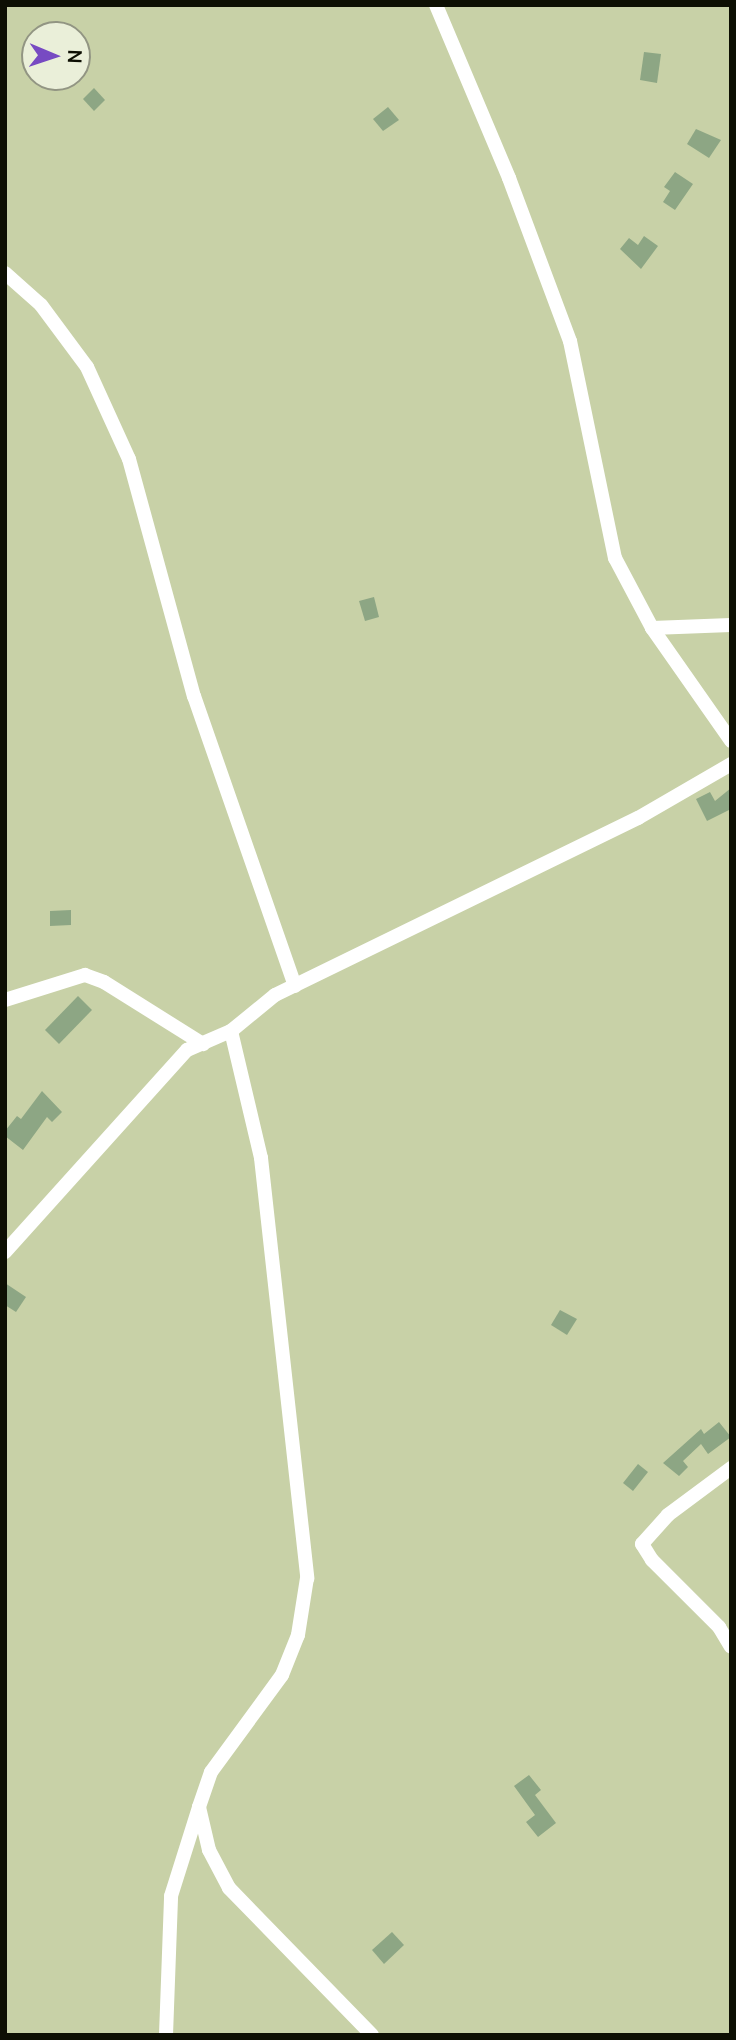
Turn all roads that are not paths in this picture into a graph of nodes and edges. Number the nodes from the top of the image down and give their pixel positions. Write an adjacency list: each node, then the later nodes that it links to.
1 (436, 5): 4 (street)
2 (5, 273): 7 (street)
3 (731, 625): 4 (street)
4 (652, 628): 5 (street)
5 (731, 741)
6 (731, 764): 7 (street)
7 (295, 986): 9 (street)
8 (5, 1000): 10 (street)
9 (231, 1031): 10 (street); 14 (street)
10 (203, 1044): 11 (street)
11 (5, 1252)
12 (731, 1468): 13 (street)
13 (731, 1647)
14 (199, 1807): 15 (street); 16 (street)
15 (166, 2035)
16 (372, 2035)

